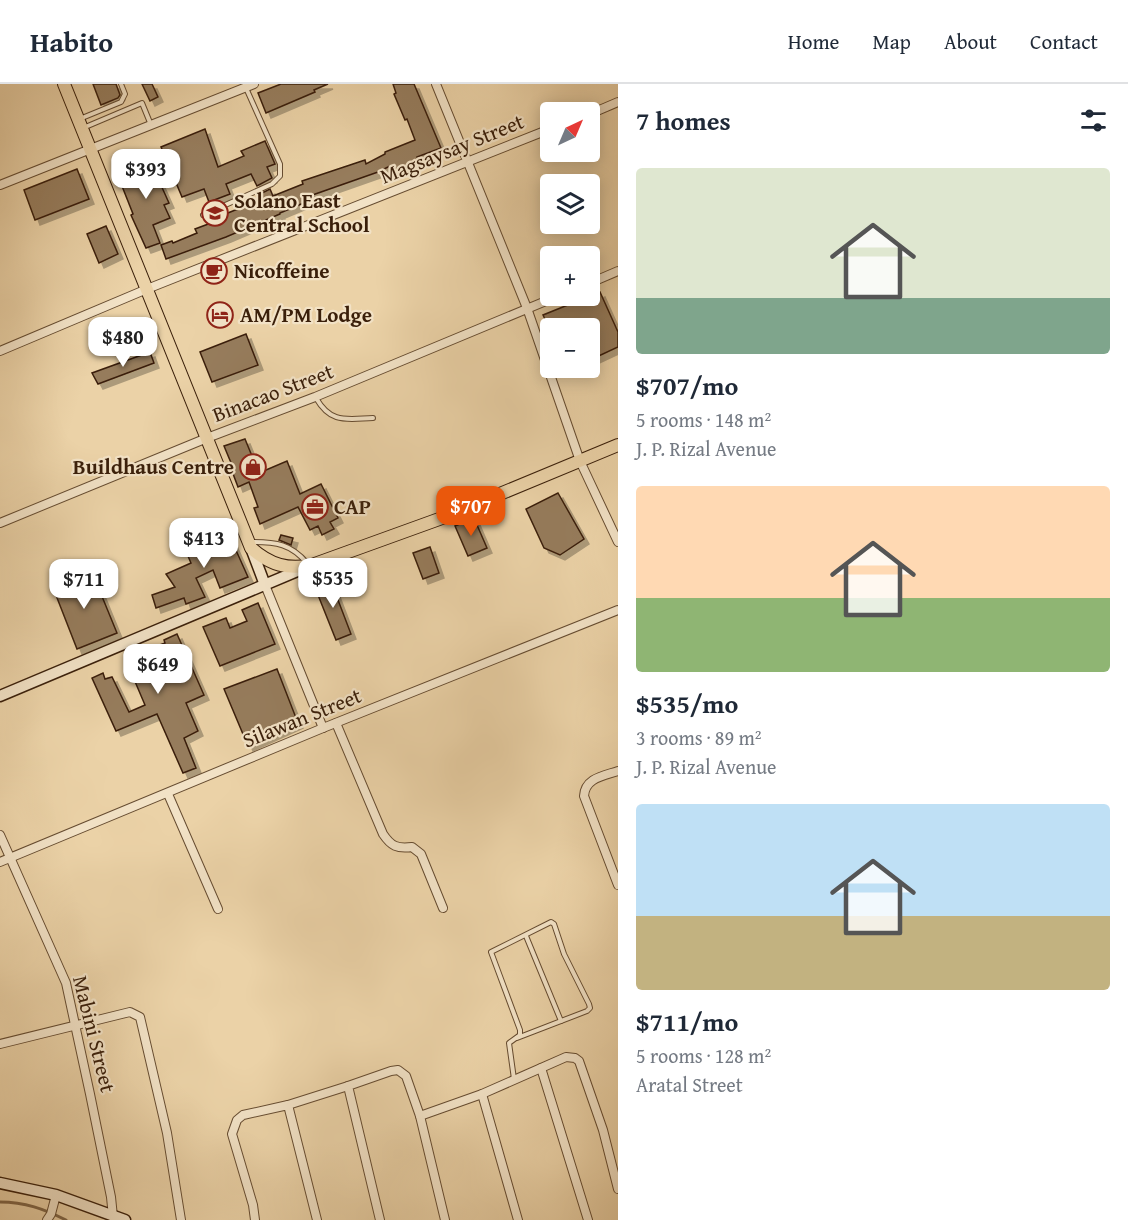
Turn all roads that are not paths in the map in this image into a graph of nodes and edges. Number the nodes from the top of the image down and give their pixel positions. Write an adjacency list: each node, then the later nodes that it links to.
1 (64, 84): 7 (main road)
2 (121, 84): 7 (lane)
3 (436, 84): 11 (street)
4 (250, 86): 8 (street); 13 (lane)
5 (618, 102): 6 (street)
6 (600, 110)
7 (80, 124): 8 (lane); 10 (main road)
8 (152, 125): 10 (street)
9 (540, 133): 11 (street, Magsaysay Street)
10 (90, 148): 12 (street); 16 (main road)
11 (468, 163): 16 (street, Magsaysay Street); 18 (street)
12 (0, 185)
13 (203, 215)
14 (618, 271): 15 (street)
15 (600, 279)
16 (147, 289): 19 (street, Magsaysay Street); 22 (main road)
17 (540, 303): 18 (street, Binacao Street)
18 (527, 308): 20 (street, Binacao Street); 24 (street)
19 (0, 351)
20 (315, 397): 21 (lane); 22 (street, Binacao Street)
21 (373, 418)
22 (207, 438): 25 (street, Binacao Street); 27 (main road)
23 (618, 445): 24 (main road)
24 (580, 461): 26 (street); 28 (main road)
25 (0, 523)
26 (618, 542)
27 (250, 545): 28 (main road); 28 (lane); 29 (street)
28 (311, 565): 29 (street)
29 (265, 585): 31 (street); 33 (street)
30 (618, 610): 32 (street, Silawan Street)
31 (0, 696)
32 (336, 723): 33 (street, Silawan Street); 40 (street)
33 (323, 728): 35 (street, Silawan Street)
34 (618, 771): 39 (street)
35 (168, 794): 37 (street, Silawan Street); 41 (street)
36 (0, 835): 37 (street, Mabini Street)
37 (10, 858): 38 (street, Silawan Street); 44 (street, Mabini Street)
38 (0, 862)
39 (618, 885)
40 (442, 908)
41 (218, 909)
42 (526, 936): 43 (lane); 43 (lane); 45 (lane)
43 (561, 1021): 45 (lane)
44 (75, 1026): 46 (street); 56 (street, Mabini Street); 58 (street)
45 (517, 1038): 48 (lane)
46 (0, 1044)
47 (542, 1068): 48 (street); 54 (street); 64 (street)
48 (514, 1080): 50 (street)
49 (348, 1086): 51 (street); 52 (street); 61 (street)
50 (482, 1094): 52 (street); 63 (street)
51 (288, 1105): 59 (street); 60 (street)
52 (420, 1116): 62 (street)
53 (0, 1183): 55 (street)
54 (618, 1189)
55 (52, 1209): 56 (street)
56 (113, 1217): 57 (street)
57 (125, 1220)
58 (181, 1220)
59 (255, 1220)
60 (317, 1220)
61 (380, 1220)
62 (445, 1220)
63 (518, 1220)
64 (588, 1220)

